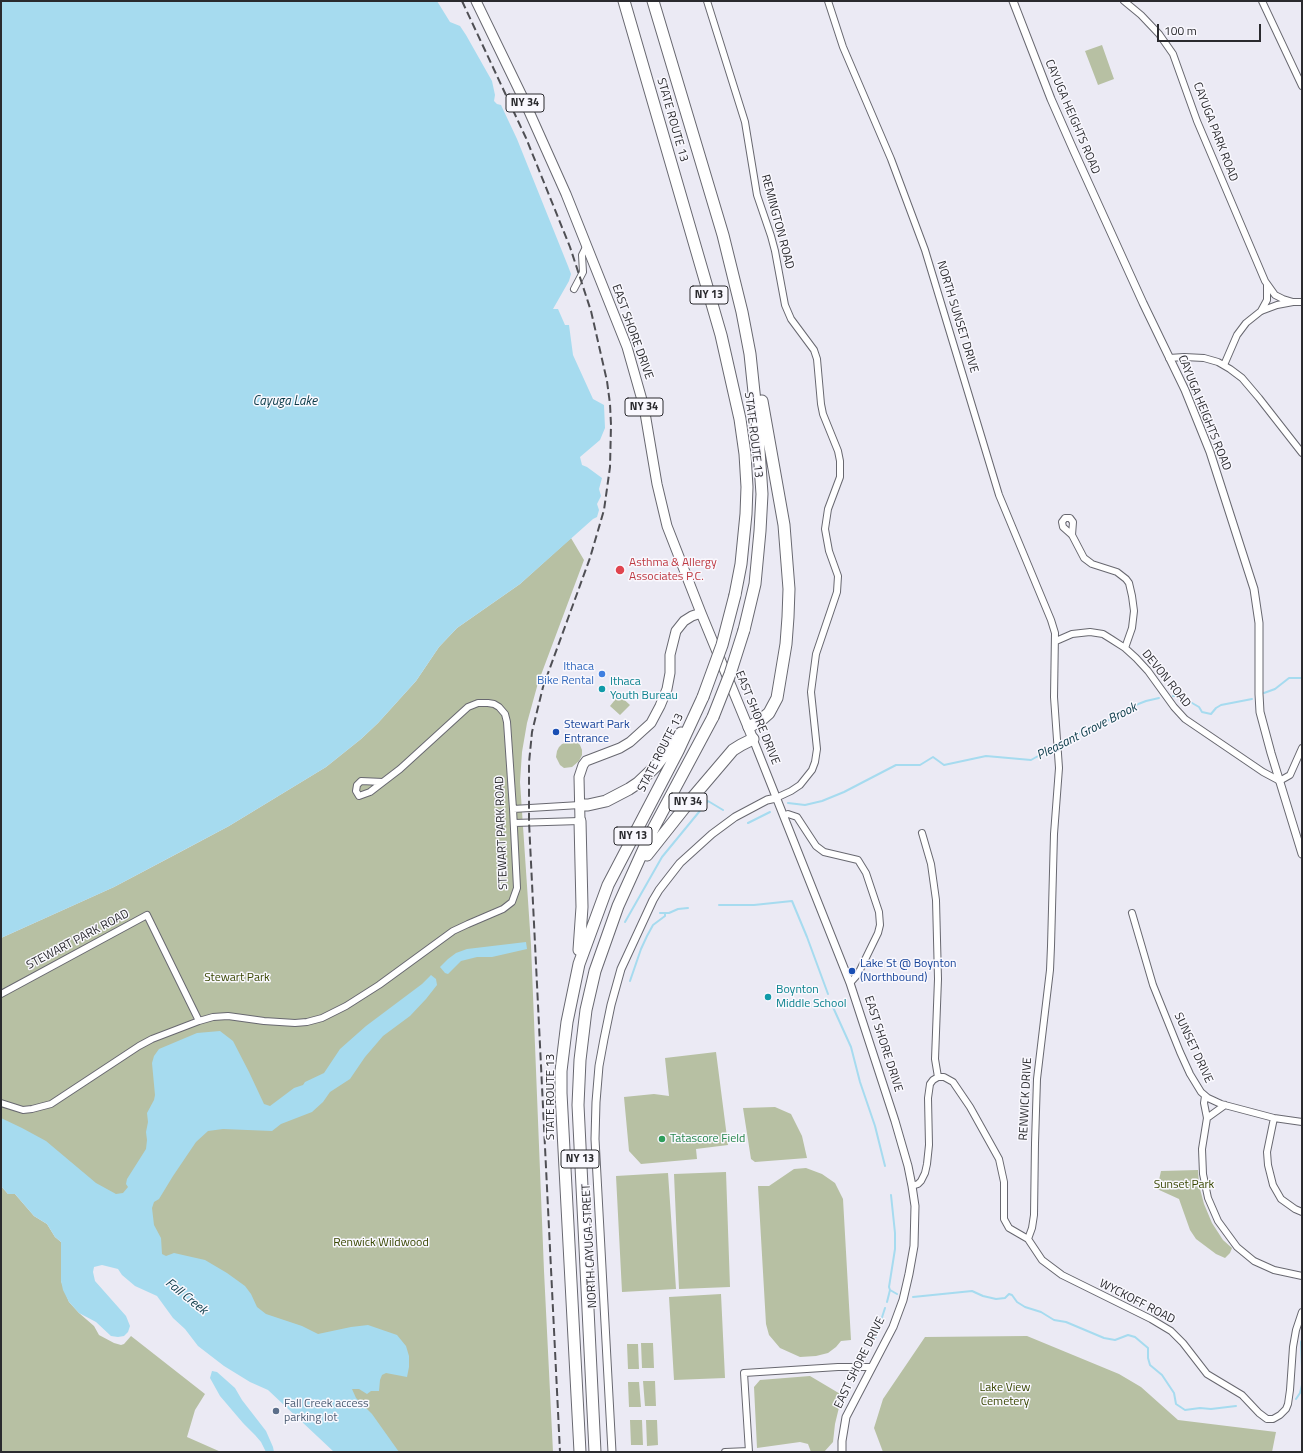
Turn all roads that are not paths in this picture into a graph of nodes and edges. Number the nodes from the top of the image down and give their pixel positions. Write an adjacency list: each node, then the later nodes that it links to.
1 (476, 1): 10 (main road, EAST SHORE DRIVE / NY 34)
2 (624, 1): 24 (highway, STATE ROUTE 13 / NY 13, bridge)
3 (653, 1): 16 (highway, STATE ROUTE 13 / NY 13)
4 (707, 1): 30 (street, REMINGTON ROAD)
5 (828, 1): 22 (street, NORTH SUNSET DRIVE)
6 (1013, 1): 17 (street, CAYUGA HEIGHTS ROAD)
7 (1124, 1): 11 (street, CAYUGA PARK ROAD)
8 (1262, 1): 9 (street)
9 (1302, 86)
10 (586, 245): 12 (street); 21 (main road, EAST SHORE DRIVE / NY 34)
11 (1267, 285): 13 (street, CAYUGA PARK ROAD); 15 (street)
12 (574, 289)
13 (1293, 302): 14 (street); 15 (street)
14 (1302, 302)
15 (1261, 311): 18 (street)
16 (750, 354): 25 (highway); 38 (highway, STATE ROUTE 13 / NY 13, bridge)
17 (1169, 358): 18 (street); 28 (street, CAYUGA HEIGHTS ROAD)
18 (1224, 365): 19 (street)
19 (1302, 453)
20 (1072, 534): 23 (street)
21 (701, 613): 25 (main road, EAST SHORE DRIVE / NY 34); 31 (main road)
22 (1056, 641): 23 (street, DEVON ROAD); 53 (street, RENWICK DRIVE)
23 (1125, 648): 28 (street, DEVON ROAD)
24 (696, 713): 31 (highway); 40 (highway, STATE ROUTE 13 / NY 13)
25 (749, 727): 26 (main road, EAST SHORE DRIVE / NY 34)
26 (753, 739): 30 (street, EAST SHORE DRIVE); 38 (highway, NY 34)
27 (1302, 748): 28 (street)
28 (1279, 780): 37 (street, CAYUGA HEIGHTS ROAD)
29 (382, 782): 32 (street, STEWART PARK ROAD)
30 (776, 798): 33 (street, EAST SHORE DRIVE); 60 (street, NORTH CAYUGA STREET)
31 (580, 806): 32 (street); 34 (main road)
32 (513, 809): 35 (street, STEWART PARK ROAD)
33 (784, 816): 41 (street, EAST SHORE DRIVE); 41 (street)
34 (580, 821): 35 (street); 40 (highway)
35 (514, 823): 43 (street, STEWART PARK ROAD)
36 (922, 833): 44 (street)
37 (1302, 854)
38 (632, 874): 59 (highway, STATE ROUTE 13 / NY 13)
39 (1132, 912): 45 (street, SUNSET DRIVE)
40 (578, 964): 58 (highway, STATE ROUTE 13 / NY 13)
41 (850, 983): 51 (street, EAST SHORE DRIVE)
42 (1, 994): 43 (street, STEWART PARK ROAD)
43 (199, 1021): 46 (street, STEWART PARK ROAD)
44 (938, 1077): 51 (street); 53 (street)
45 (1205, 1096): 47 (street, SUNSET DRIVE); 48 (street)
46 (1, 1103)
47 (1225, 1105): 48 (street); 49 (street, SUNSET DRIVE)
48 (1206, 1118): 54 (street)
49 (1274, 1118): 50 (street, SUNSET DRIVE); 52 (street)
50 (1302, 1122)
51 (912, 1186): 56 (street, EAST SHORE DRIVE)
52 (1302, 1212)
53 (1028, 1239): 55 (street, WYCKOFF ROAD)
54 (1302, 1276)
55 (1302, 1312)
56 (872, 1367): 57 (street); 62 (street, EAST SHORE DRIVE)
57 (749, 1451): 61 (street)
58 (580, 1452)
59 (594, 1452)
60 (612, 1452)
61 (725, 1452)
62 (842, 1452)

